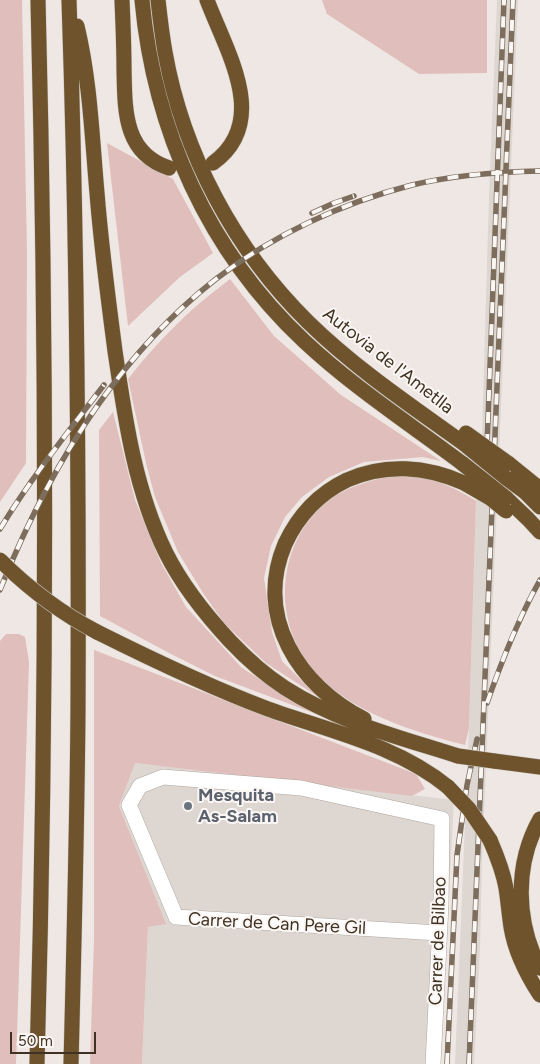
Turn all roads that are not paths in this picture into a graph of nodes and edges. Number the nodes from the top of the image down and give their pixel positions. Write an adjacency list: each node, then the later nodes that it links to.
1 (38, 0): 25 (highway)
2 (70, 0): 16 (highway); 26 (highway)
3 (122, 0): 8 (highway)
4 (142, 0): 11 (highway, bridge)
5 (158, 0): 9 (highway, Autovia de l'Ametlla, bridge)
6 (207, 0): 7 (highway)
7 (212, 163)
8 (170, 168)
9 (507, 470): 10 (highway); 12 (highway, Autovia de l'Ametlla)
10 (540, 489)
11 (506, 504): 13 (highway); 14 (highway); 16 (highway, bridge)
12 (540, 507)
13 (540, 532)
14 (540, 536)
15 (0, 560): 17 (highway, bridge)
16 (411, 740): 18 (highway)
17 (363, 742): 18 (highway); 24 (highway, bridge)
18 (458, 756): 19 (highway, bridge)
19 (540, 767)
20 (442, 819): 22 (street, Carrer de Bilbao); 22 (street, Carrer de Can Pere Gil)
21 (540, 819): 23 (highway)
22 (440, 933): 27 (street, Carrer de Bilbao)
23 (540, 968)
24 (540, 995)
25 (37, 1064)
26 (71, 1064)
27 (433, 1064)

